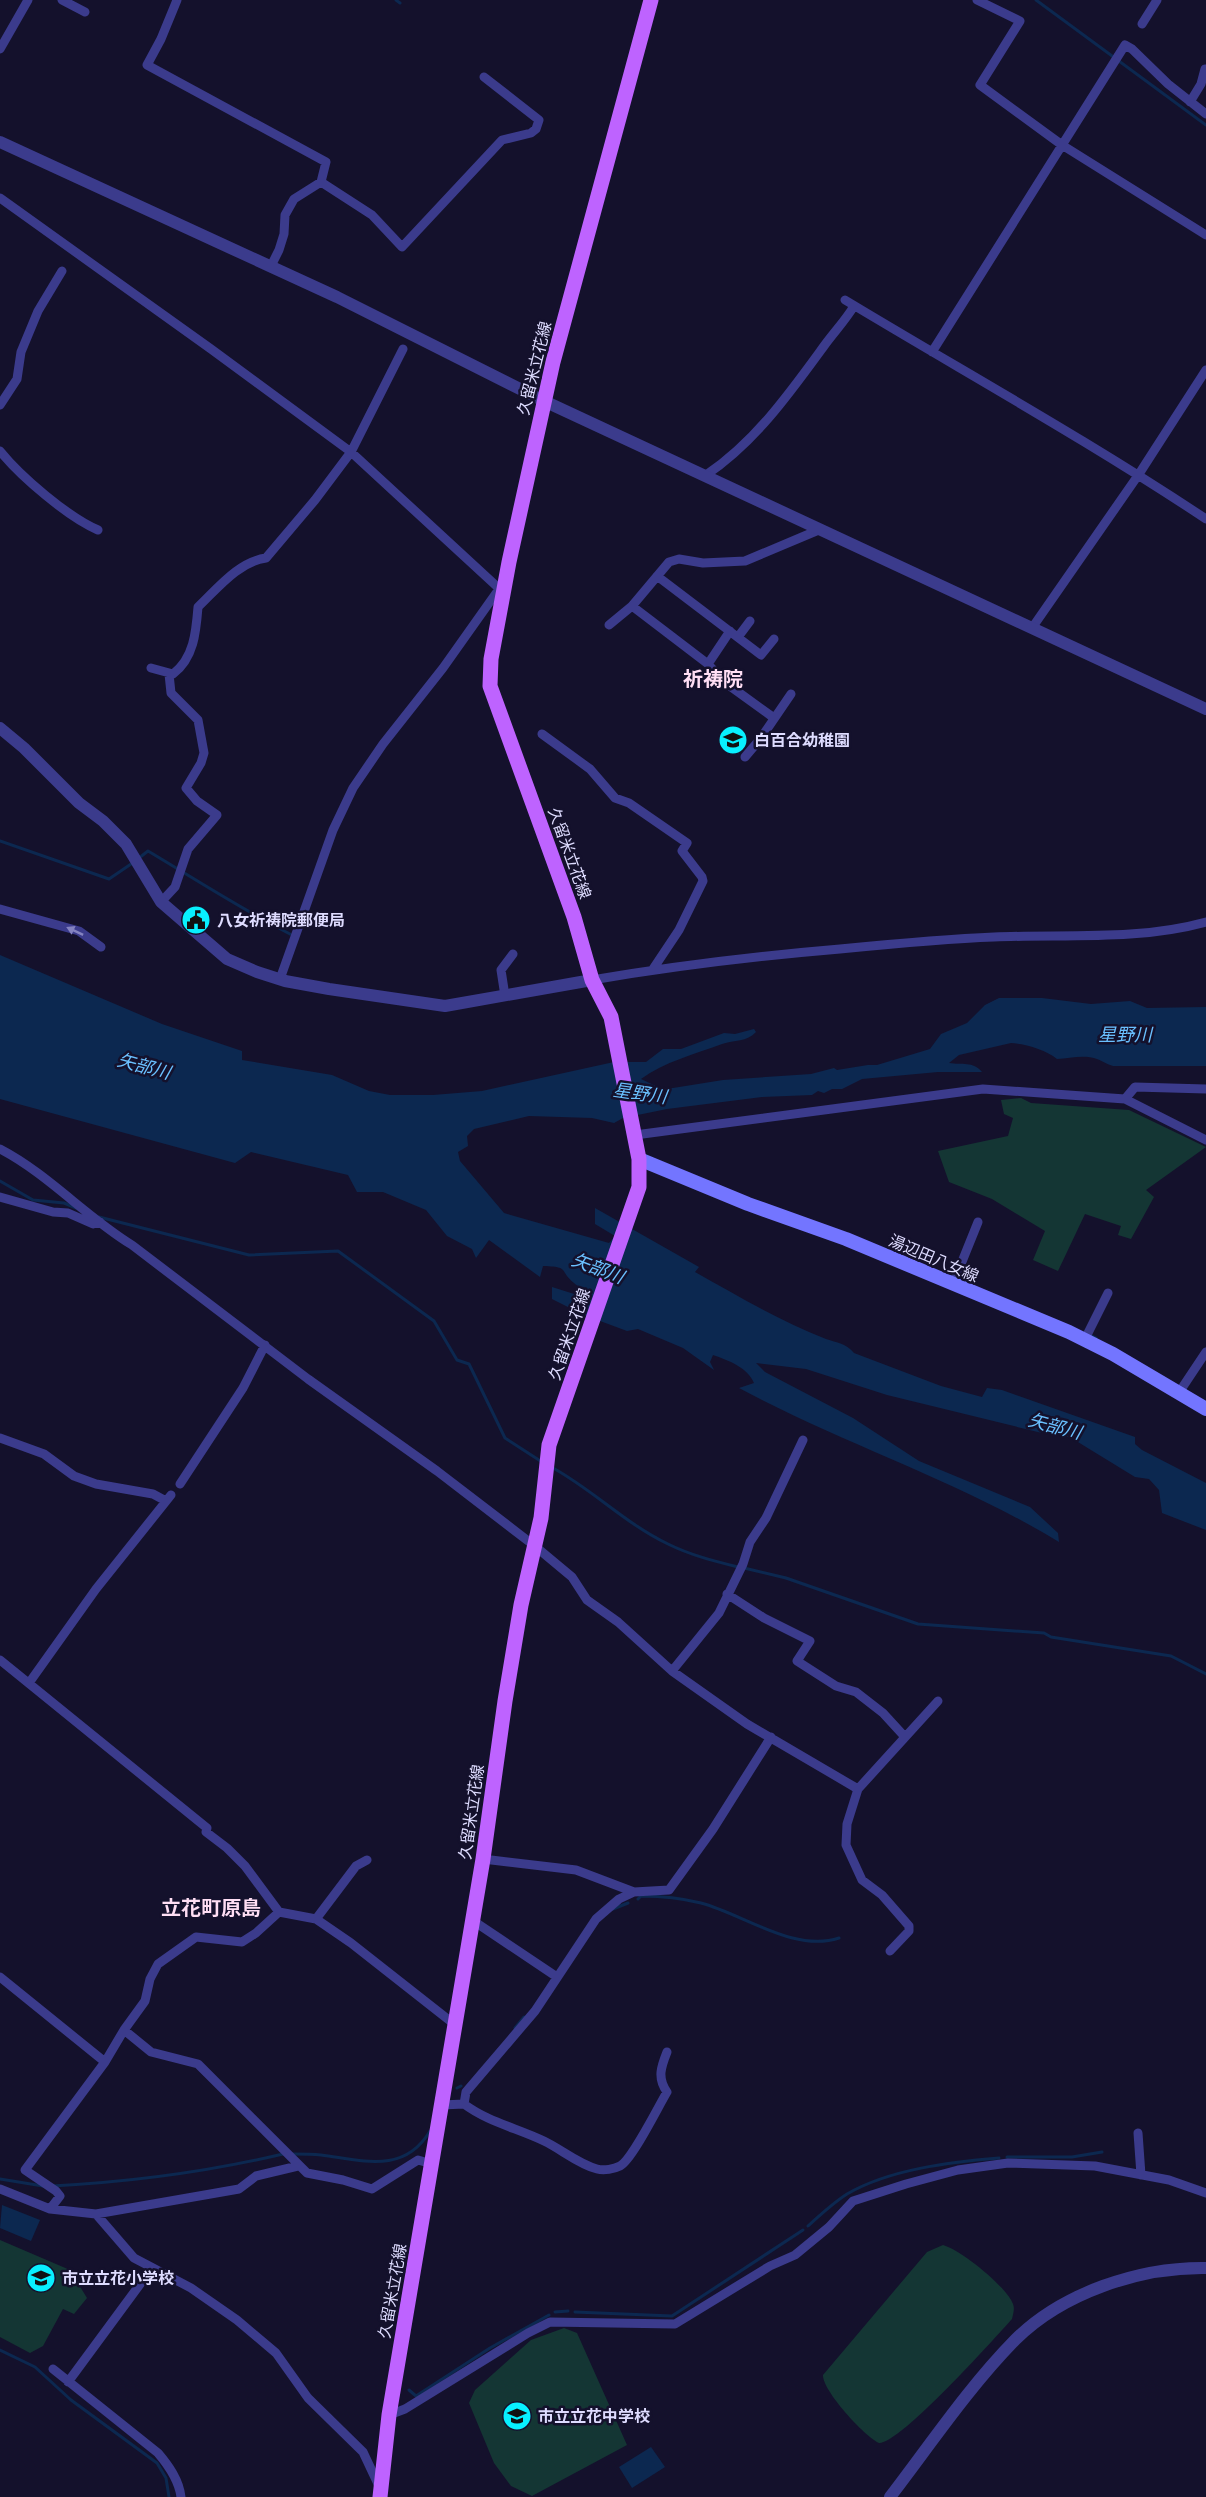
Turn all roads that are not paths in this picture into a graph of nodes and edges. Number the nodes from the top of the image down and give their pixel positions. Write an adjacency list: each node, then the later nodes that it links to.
1 (28, 0): 9 (street)
2 (62, 0): 7 (street)
3 (177, 0): 18 (street)
4 (651, 0): 29 (main road, 久留米立花線)
5 (977, 0): 17 (street)
6 (1156, 0): 8 (street)
7 (85, 12)
8 (1142, 24)
9 (0, 49)
10 (1205, 73): 12 (street)
11 (484, 77): 15 (street)
12 (1190, 102): 13 (street); 17 (street)
13 (1206, 114)
14 (550, 117): 15 (street)
15 (539, 120): 18 (street)
16 (0, 142): 21 (street)
17 (1062, 145): 20 (street); 26 (street)
18 (321, 182): 21 (street)
19 (0, 198): 31 (street)
20 (1206, 235)
21 (271, 266): 29 (street)
22 (62, 271): 28 (street)
23 (845, 300): 24 (street)
24 (854, 306): 26 (street); 33 (street)
25 (403, 349): 31 (street)
26 (932, 352): 32 (street)
27 (1206, 370): 32 (street)
28 (1, 401)
29 (544, 401): 33 (street); 38 (main road, 久留米立花線)
30 (0, 451): 36 (street)
31 (351, 452): 38 (street); 47 (street)
32 (1139, 474): 34 (street); 42 (street)
33 (706, 475): 35 (street)
34 (1206, 519)
35 (821, 529): 37 (street); 42 (street)
36 (98, 530)
37 (657, 576): 39 (street); 43 (street)
38 (501, 591): 60 (street); 61 (main road, 久留米立花線)
39 (632, 606): 41 (street); 45 (street)
40 (750, 621): 43 (street)
41 (609, 625)
42 (1032, 628): 49 (street)
43 (734, 634): 44 (street); 45 (street)
44 (774, 639)
45 (708, 664): 50 (street)
46 (151, 668): 47 (street)
47 (169, 674): 54 (street)
48 (791, 694): 50 (street)
49 (1206, 709)
50 (774, 718): 53 (street)
51 (0, 728): 54 (street)
52 (542, 734): 59 (street)
53 (746, 757)
54 (161, 902): 60 (street)
55 (0, 909): 57 (street, one-way to 55)
56 (1206, 922): 59 (street)
57 (101, 947)
58 (513, 954): 62 (street)
59 (653, 969): 61 (street)
60 (279, 979): 62 (street)
61 (592, 980): 62 (street); 65 (main road, 久留米立花線)
62 (505, 996)
63 (1206, 1089): 64 (street)
64 (1125, 1099): 65 (street); 66 (street)
65 (634, 1132): 68 (main road, 久留米立花線)
66 (1206, 1140)
67 (0, 1149): 70 (street)
68 (639, 1159): 72 (main road, 湯辺田八女線); 82 (main road, 久留米立花線)
69 (0, 1197): 70 (street)
70 (100, 1222): 75 (street)
71 (978, 1222): 72 (street)
72 (953, 1284): 74 (main road, 湯辺田八女線)
73 (1108, 1293): 74 (street)
74 (1085, 1339): 77 (main road, 湯辺田八女線)
75 (265, 1344): 81 (street); 82 (street)
76 (1206, 1352): 77 (street)
77 (1179, 1394): 78 (main road, 湯辺田八女線)
78 (1206, 1409)
79 (0, 1438): 86 (street)
80 (802, 1440): 83 (street)
81 (180, 1484)
82 (536, 1547): 85 (street); 91 (main road, 久留米立花線)
83 (727, 1594): 85 (street); 89 (street)
84 (0, 1660): 86 (street)
85 (672, 1671): 88 (street)
86 (29, 1683): 94 (street)
87 (938, 1701): 89 (street)
88 (771, 1737): 90 (street); 93 (street)
89 (905, 1737): 90 (street)
90 (858, 1789): 97 (street)
91 (483, 1858): 93 (street); 96 (main road, 久留米立花線)
92 (367, 1860): 95 (street)
93 (634, 1892): 99 (street)
94 (279, 1912): 95 (street); 101 (street)
95 (316, 1919): 100 (street)
96 (472, 1920): 99 (street); 100 (main road, 久留米立花線)
97 (890, 1951)
98 (0, 1977): 103 (street)
99 (557, 1977): 104 (street)
100 (454, 2024): 105 (main road, 久留米立花線)
101 (124, 2030): 103 (street); 108 (street)
102 (667, 2052): 104 (street)
103 (105, 2062): 112 (street)
104 (464, 2104): 105 (street)
105 (442, 2105): 107 (main road, 久留米立花線)
106 (1138, 2133): 109 (street)
107 (432, 2164): 108 (street); 118 (main road, 久留米立花線)
108 (298, 2166): 113 (street)
109 (1141, 2175): 111 (street); 118 (street)
110 (0, 2189): 112 (street)
111 (1206, 2193)
112 (50, 2209): 113 (street)
113 (96, 2214): 114 (street)
114 (152, 2268): 117 (street); 119 (street)
115 (1206, 2268): 121 (street)
116 (53, 2369): 117 (street)
117 (68, 2382): 120 (street)
118 (390, 2415): 119 (main road, 久留米立花線)
119 (381, 2494)
120 (181, 2497)
121 (890, 2497)

